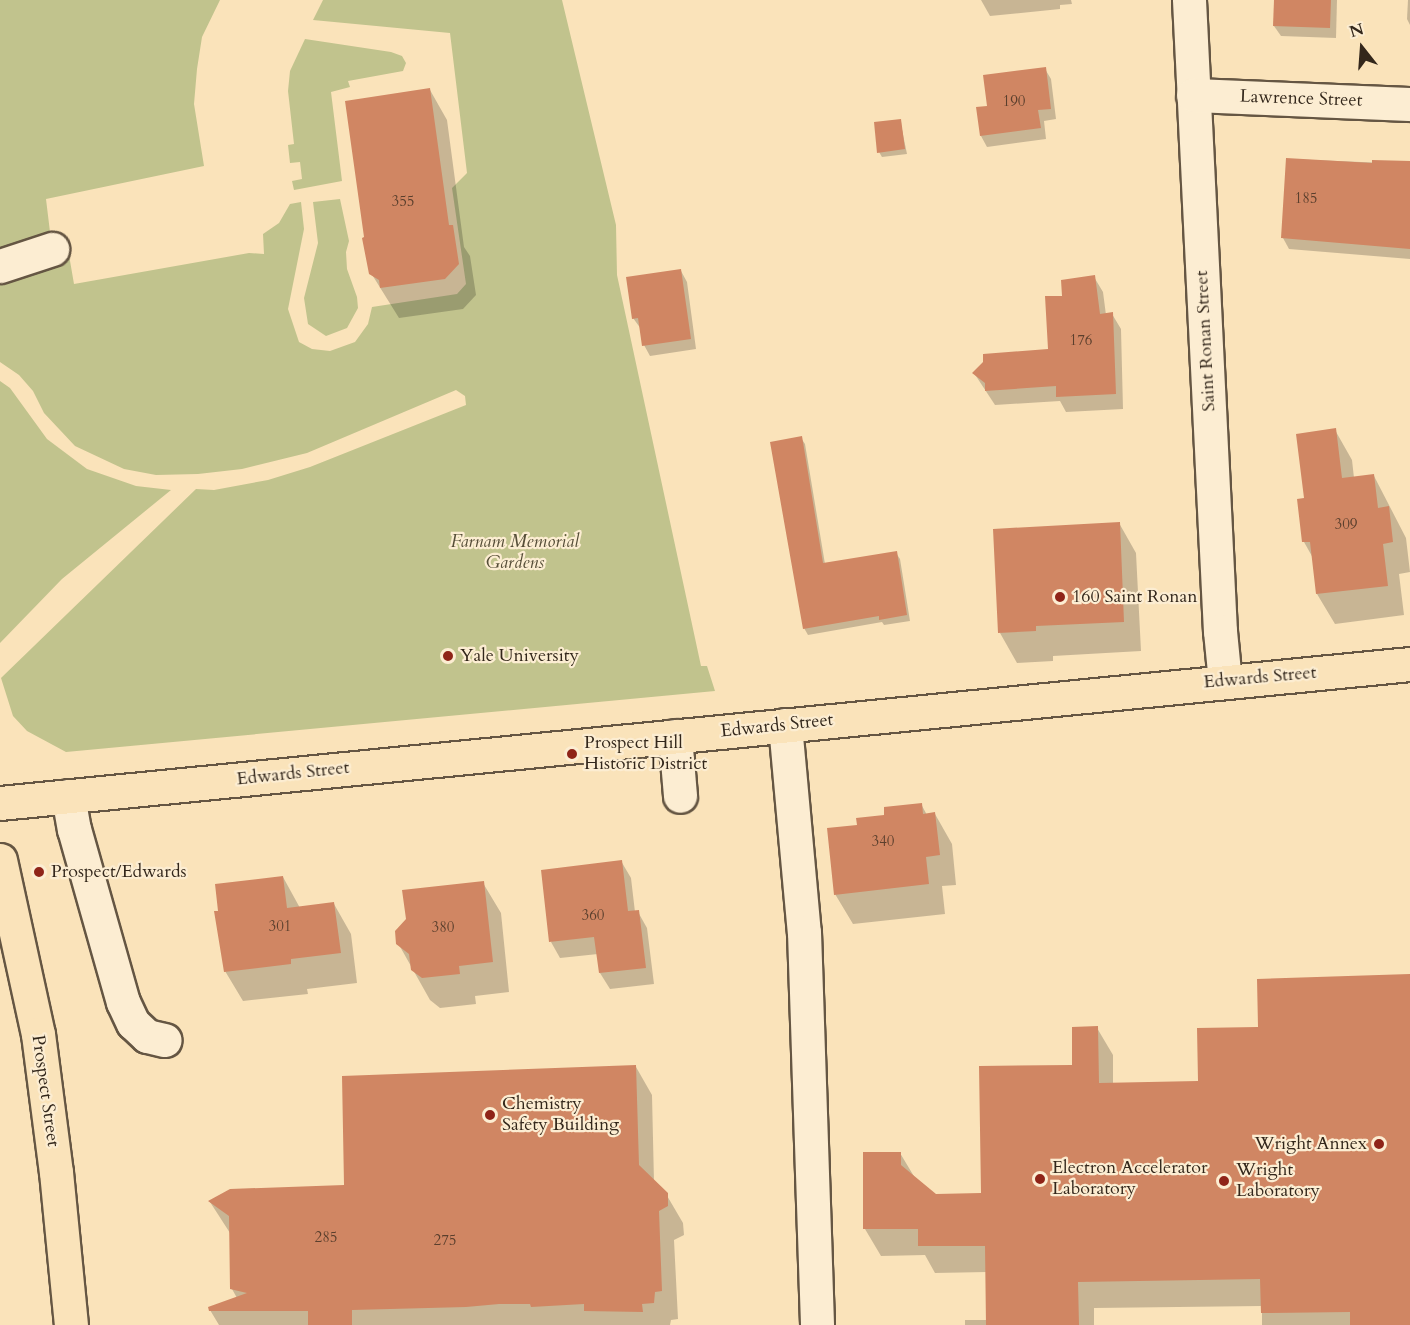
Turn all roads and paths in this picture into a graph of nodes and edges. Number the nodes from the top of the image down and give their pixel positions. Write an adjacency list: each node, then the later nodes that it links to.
1 (1189, 0): 2 (street, Saint Ronan Street)
2 (1193, 95): 3 (street, Lawrence Street); 7 (street, Saint Ronan Street)
3 (1410, 104)
4 (52, 249): 5 (street)
5 (0, 266)
6 (1410, 664): 7 (main road, Edwards Street)
7 (1225, 682): 8 (main road, Edwards Street)
8 (785, 725): 9 (main road, Edwards Street); 16 (street)
9 (675, 736): 10 (main road, Edwards Street); 11 (street)
10 (68, 796): 12 (main road, Edwards Street); 14 (street)
11 (680, 796)
12 (0, 803)
13 (0, 860): 15 (main road, Prospect Street)
14 (165, 1040)
15 (71, 1325)
16 (818, 1325)

